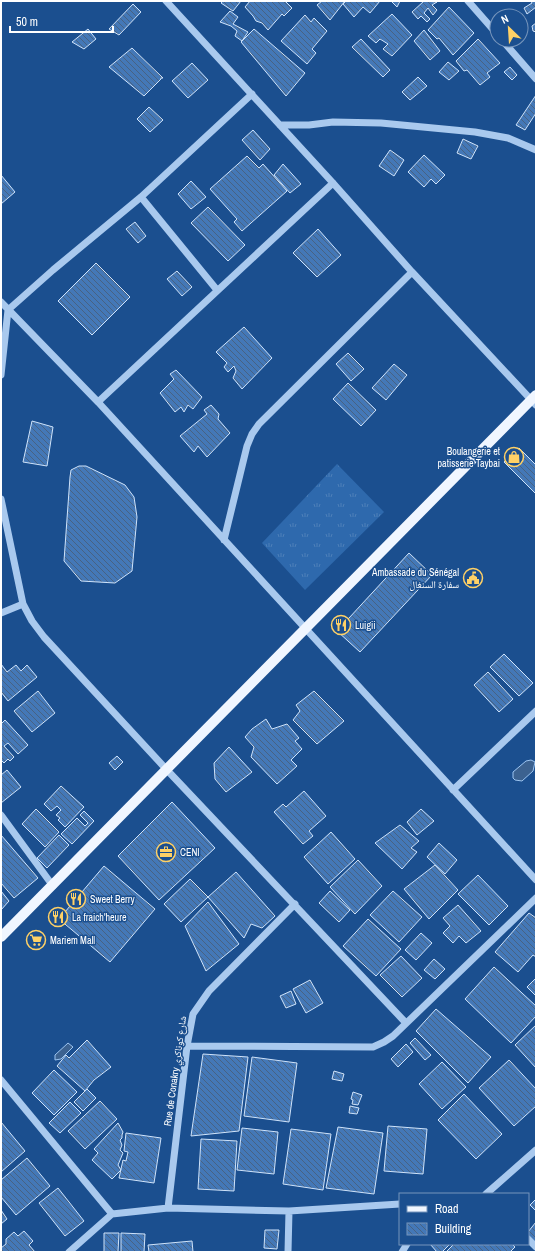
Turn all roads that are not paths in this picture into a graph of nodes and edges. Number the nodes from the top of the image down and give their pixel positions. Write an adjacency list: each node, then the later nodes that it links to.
1 (166, 1): 6 (street)
2 (468, 1): 3 (street)
3 (489, 25)
4 (509, 48): 5 (street)
5 (536, 79)
6 (252, 94): 7 (street); 10 (street)
7 (280, 125): 8 (street); 9 (street)
8 (536, 150)
9 (333, 183): 11 (street); 12 (street)
10 (141, 197): 12 (street); 14 (street)
11 (412, 272): 16 (street); 19 (street)
12 (217, 290): 17 (street)
13 (1, 302): 14 (street)
14 (8, 310): 15 (street); 17 (street)
15 (1, 375)
16 (534, 400): 22 (main road)
17 (98, 402): 19 (street)
18 (1, 499): 20 (street)
19 (224, 540): 22 (street)
20 (23, 604): 21 (street); 24 (street)
21 (1, 614)
22 (306, 629): 24 (main road); 25 (street)
23 (536, 711): 25 (street)
24 (167, 770): 28 (main road); 30 (street)
25 (453, 790): 27 (street)
26 (1, 815): 28 (street)
27 (536, 880)
28 (53, 886): 31 (main road)
29 (536, 898): 32 (street)
30 (295, 904): 32 (street); 33 (street, Rue de Conakry شارع كوناكري)
31 (1, 937)
32 (406, 1023): 33 (street)
33 (187, 1046): 38 (street, Rue de Conakry شارع كوناكري)
34 (1, 1080): 40 (street)
35 (536, 1150): 36 (street)
36 (488, 1193)
37 (399, 1204): 39 (street)
38 (168, 1208): 39 (street); 40 (street)
39 (289, 1211): 44 (street)
40 (112, 1214): 43 (street)
41 (529, 1239): 42 (street)
42 (536, 1247)
43 (69, 1252)
44 (288, 1252)

